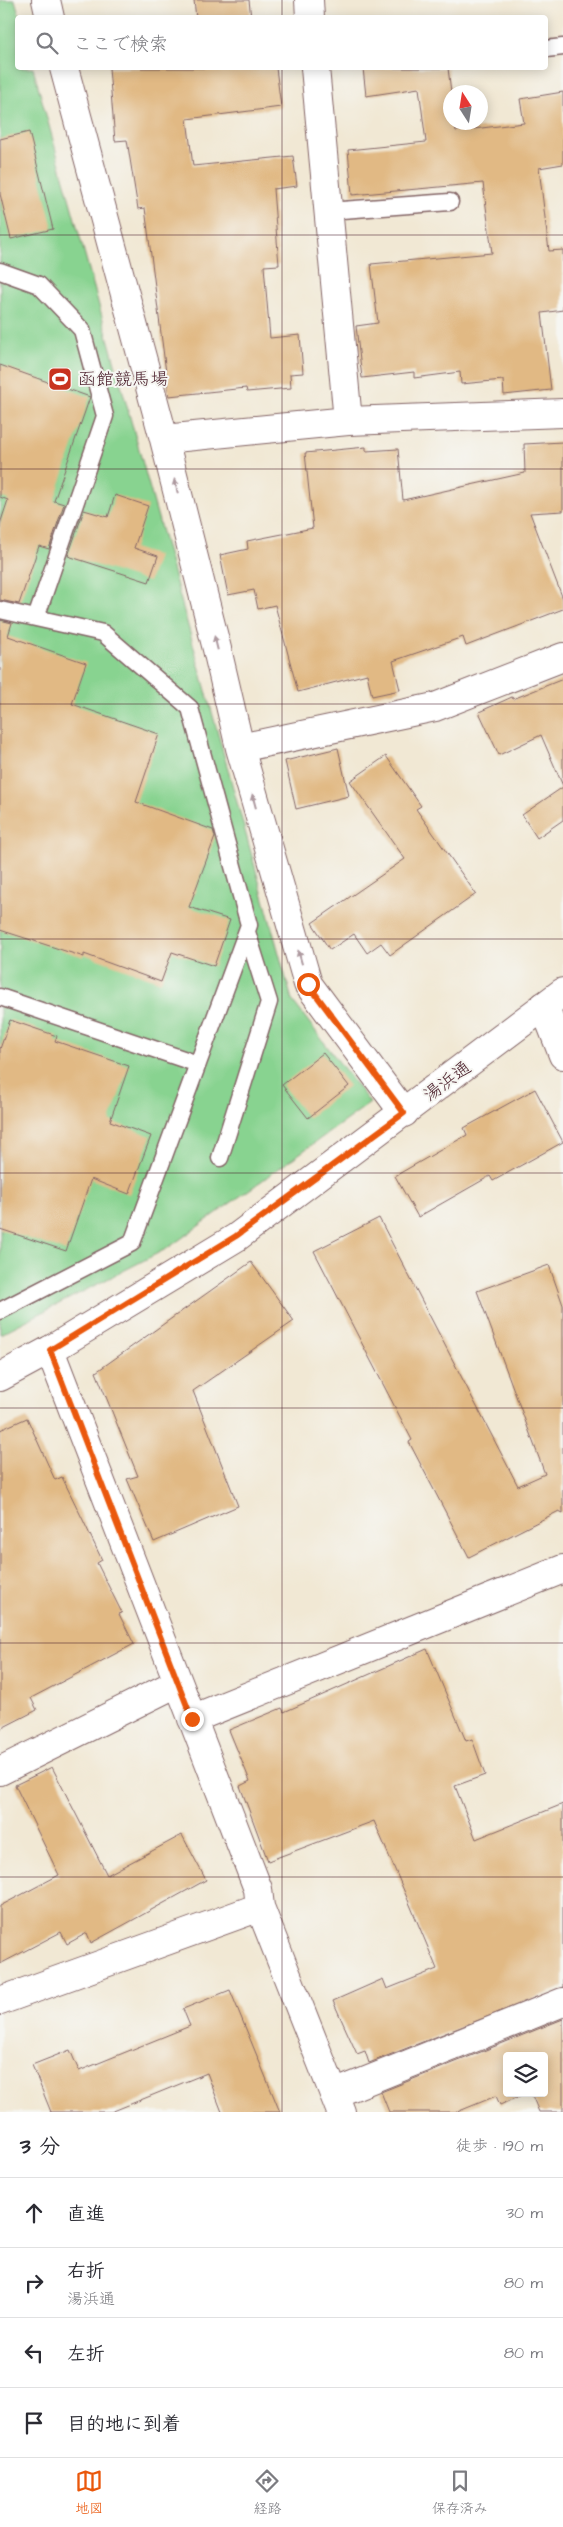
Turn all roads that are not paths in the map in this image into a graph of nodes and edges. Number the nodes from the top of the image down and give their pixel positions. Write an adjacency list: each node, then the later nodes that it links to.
1 (46, 0): 3 (street)
2 (309, 0): 4 (street)
3 (49, 15)
4 (310, 15)
5 (563, 46): 6 (lane)
6 (548, 49)
7 (65, 70): 14 (street)
8 (315, 70): 10 (street)
9 (450, 202): 10 (lane)
10 (328, 211): 13 (street)
11 (0, 271): 16 (lane)
12 (563, 413): 13 (street)
13 (348, 421): 14 (street)
14 (164, 439): 18 (street, one-way to 14)
15 (0, 610): 16 (lane)
16 (36, 618): 19 (lane)
17 (563, 657): 18 (street)
18 (240, 748): 24 (street, one-way to 18)
19 (247, 932): 23 (lane); 25 (lane)
20 (0, 997): 23 (lane)
21 (553, 999): 22 (street); 24 (street, 湯浜通)
22 (563, 1055)
23 (198, 1064): 26 (lane)
24 (404, 1113): 27 (street, 湯浜通)
25 (220, 1158)
26 (0, 1311)
27 (50, 1350): 28 (street, 湯浜通); 30 (street)
28 (0, 1377)
29 (563, 1569): 31 (street)
30 (177, 1683): 31 (street); 32 (street)
31 (192, 1719): 33 (street)
32 (0, 1771)
33 (260, 1907): 34 (street); 36 (street)
34 (0, 2001)
35 (563, 2002): 36 (street)
36 (337, 2103)

